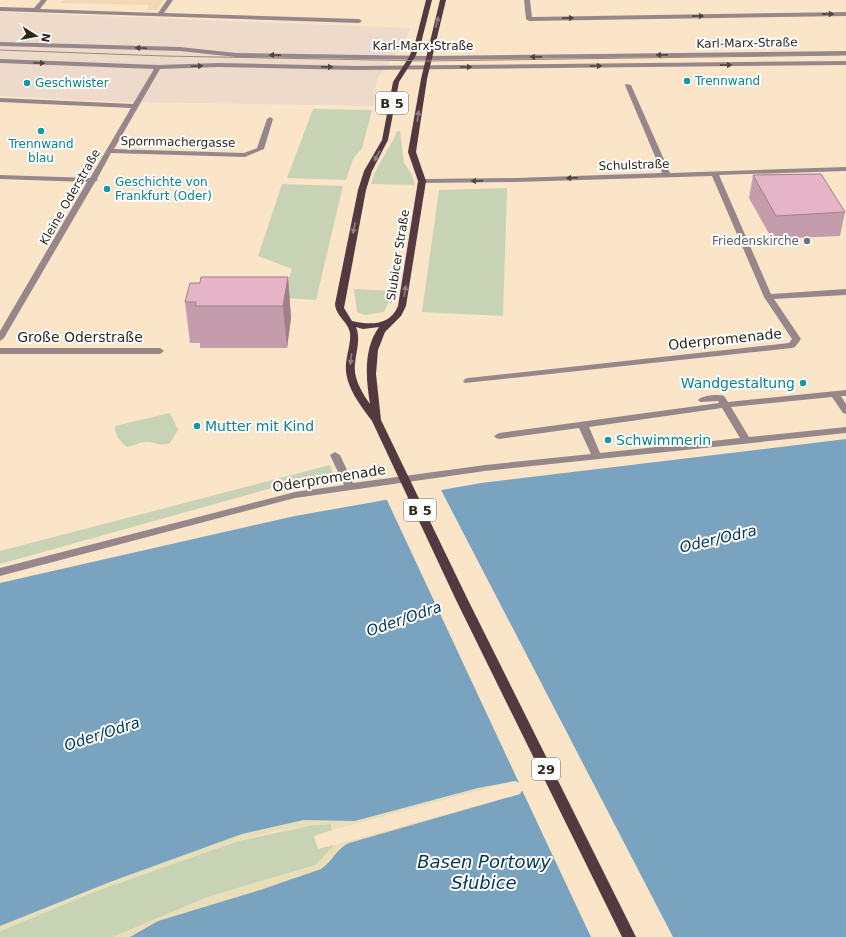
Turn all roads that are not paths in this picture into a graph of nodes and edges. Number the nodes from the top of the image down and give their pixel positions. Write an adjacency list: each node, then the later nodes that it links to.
1 (44, 0): 7 (street)
2 (170, 0): 8 (street)
3 (429, 0): 13 (main road, B 5)
4 (443, 0): 14 (main road, B 5, one-way to 4)
5 (527, 0): 9 (street, one-way to 9)
6 (0, 9): 7 (street)
7 (36, 10): 8 (street)
8 (160, 14): 10 (street)
9 (846, 14)
10 (359, 21)
11 (0, 45): 13 (street, Karl-Marx-Straße, one-way to 11)
12 (846, 53): 14 (street, Karl-Marx-Straße, one-way to 14)
13 (412, 57): 14 (street, Karl-Marx-Straße); 19 (main road, B 5)
14 (429, 58): 18 (main road, B 5)
15 (0, 61): 17 (street, Karl-Marx-Straße, one-way to 17)
16 (846, 63): 18 (street, Karl-Marx-Straße, one-way to 16)
17 (158, 67): 19 (street, Karl-Marx-Straße, one-way to 19); 22 (street, Kleine Oderstraße)
18 (427, 67): 19 (street, Karl-Marx-Straße); 30 (main road, Slubicer Straße / B 5, one-way to 18)
19 (405, 68): 33 (main road, B 5, one-way to 33)
20 (628, 85): 27 (street)
21 (0, 100): 22 (street)
22 (135, 106): 24 (street, Kleine Oderstraße)
23 (270, 119): 24 (street, Spornmachergasse)
24 (110, 151): 29 (street, Kleine Oderstraße)
25 (846, 170): 26 (street, Schulstraße)
26 (715, 174): 27 (street, Schulstraße); 32 (street, Oderpromenade)
27 (667, 175): 30 (street, Schulstraße, one-way to 30)
28 (0, 177): 29 (street)
29 (94, 180): 35 (street, Kleine Oderstraße)
30 (422, 181): 34 (main road, Slubicer Straße / B 5, one-way to 30)
31 (846, 292): 32 (street)
32 (768, 297): 38 (street, Oderpromenade)
33 (348, 322): 34 (main road); 44 (main road, B 5, one-way to 44)
34 (388, 324): 44 (main road, Slubicer Straße / B 5)
35 (0, 338)
36 (0, 351): 37 (street, Große Oderstraße)
37 (160, 351)
38 (468, 381)
39 (846, 393): 40 (street)
40 (835, 394): 42 (street); 43 (street)
41 (703, 400): 42 (street)
42 (725, 405): 45 (street); 48 (street)
43 (846, 411)
44 (377, 421): 53 (main road, B 5)
45 (583, 425): 47 (street); 50 (street)
46 (846, 430): 48 (street, Oderpromenade)
47 (500, 436)
48 (746, 441): 50 (street, Oderpromenade)
49 (335, 455): 51 (street)
50 (598, 456): 51 (street, Oderpromenade)
51 (350, 487): 52 (street, Oderpromenade)
52 (0, 572)
53 (462, 600): 54 (main road, 29)
54 (629, 937)

